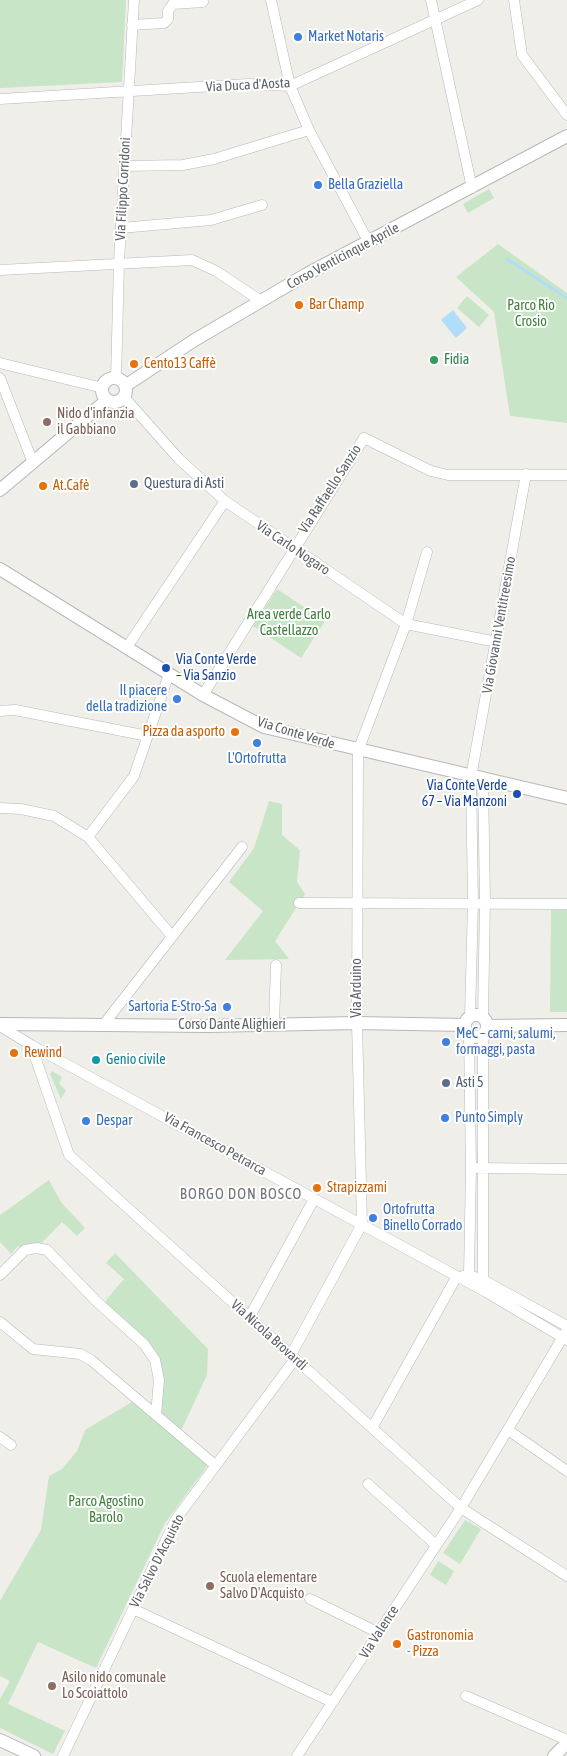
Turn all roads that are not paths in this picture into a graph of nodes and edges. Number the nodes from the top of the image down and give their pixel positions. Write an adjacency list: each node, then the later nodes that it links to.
1 (134, 0): 8 (street, Via Filippo Corridoni)
2 (270, 0): 9 (street)
3 (431, 0): 7 (street)
4 (478, 0): 7 (street, Via Duca d'Aosta)
5 (514, 0): 12 (street)
6 (203, 2): 8 (street)
7 (435, 19): 9 (street, Via Duca d'Aosta); 16 (street)
8 (132, 25): 10 (street, Via Filippo Corridoni)
9 (290, 86): 10 (street, Via Duca d'Aosta); 13 (street)
10 (128, 92): 11 (street, Via Duca d'Aosta); 15 (street, Via Filippo Corridoni)
11 (0, 100)
12 (567, 115)
13 (309, 130): 15 (street); 19 (street)
14 (567, 136): 16 (street, Corso Venticinque Aprile)
15 (125, 166): 18 (street, Via Filippo Corridoni)
16 (472, 188): 19 (street, Corso Venticinque Aprile)
17 (262, 205): 18 (street)
18 (121, 228): 20 (street, Via Filippo Corridoni)
19 (368, 241): 22 (street, Corso Venticinque Aprile)
20 (119, 262): 21 (street); 22 (street); 25 (street, Via Filippo Corridoni)
21 (0, 270)
22 (261, 301): 25 (street, Corso Venticinque Aprile)
23 (0, 363): 26 (street)
24 (0, 378): 27 (street)
25 (122, 387): 26 (street, Corso Venticinque Aprile); 26 (street, Corso Venticinque Aprile); 31 (street, Via Carlo Nogaro)
26 (105, 394): 27 (street, Corso Venticinque Aprile)
27 (33, 463): 30 (street, Corso Venticinque Aprile)
28 (526, 474): 29 (street); 32 (street, Via Raffaello Sanzio); 36 (street, Via Giovanni Ventitreesimo)
29 (567, 475)
30 (0, 490)
31 (225, 501): 32 (street, Via Carlo Nogaro); 37 (street)
32 (293, 548): 35 (street, Via Carlo Nogaro); 39 (street, Via Raffaello Sanzio)
33 (427, 552): 35 (street)
34 (0, 569): 37 (street, Via Conte Verde)
35 (406, 624): 36 (street, Via Carlo Nogaro); 42 (street)
36 (497, 642): 43 (street, Via Giovanni Ventitreesimo)
37 (127, 647): 38 (street, Via Conte Verde)
38 (170, 674): 39 (street, Via Conte Verde); 41 (street)
39 (203, 695): 42 (street, Via Conte Verde)
40 (0, 711): 41 (street)
41 (148, 736): 46 (street)
42 (358, 751): 43 (street, Via Conte Verde); 51 (street, Via Arduino)
43 (477, 778): 44 (street, Via Conte Verde); 48 (street); 49 (street)
44 (567, 798)
45 (0, 808): 46 (street)
46 (88, 837): 53 (street)
47 (242, 846): 53 (street)
48 (473, 902): 49 (street); 51 (street); 59 (street)
49 (485, 902): 52 (street); 61 (street)
50 (299, 903): 51 (street)
51 (357, 903): 55 (street, Via Arduino)
52 (567, 904)
53 (171, 935): 56 (street)
54 (276, 965): 57 (street)
55 (357, 1023): 57 (street, Corso Dante Alighieri); 59 (street, Corso Dante Alighieri); 67 (street, Via Arduino)
56 (104, 1024): 57 (street, Corso Dante Alighieri); 58 (street, Corso Dante Alighieri)
57 (274, 1024)
58 (0, 1025): 62 (street, Via Francesco Petrarca)
59 (468, 1025): 61 (street); 61 (street); 63 (street)
60 (567, 1025): 61 (street)
61 (484, 1026): 64 (street)
62 (31, 1045): 66 (street, Via Francesco Petrarca); 72 (street, Via Nicola Brovardi)
63 (471, 1168): 64 (street); 69 (street)
64 (484, 1168): 65 (street); 71 (street)
65 (567, 1168)
66 (314, 1199): 67 (street, Via Francesco Petrarca); 72 (street)
67 (362, 1224): 70 (street, Via Francesco Petrarca); 75 (street, Via Salvo D'Acquisto)
68 (0, 1275): 76 (street)
69 (469, 1275): 70 (street); 71 (street)
70 (457, 1276): 74 (street, Via Francesco Petrarca); 77 (street)
71 (483, 1280): 74 (street)
72 (249, 1318): 75 (street, Via Nicola Brovardi)
73 (0, 1322): 76 (street)
74 (566, 1333): 78 (street, Via Valence)
75 (293, 1357): 77 (street, Via Nicola Brovardi); 81 (street, Via Salvo D'Acquisto)
76 (156, 1415): 81 (street)
77 (372, 1428): 84 (street, Via Nicola Brovardi)
78 (508, 1430): 82 (street); 84 (street, Via Valence)
79 (0, 1437): 80 (street)
80 (11, 1445)
81 (215, 1464): 88 (street, Via Salvo D'Acquisto)
82 (567, 1471)
83 (368, 1484): 85 (street)
84 (460, 1508): 85 (street, Via Valence); 86 (street, Via Nicola Brovardi)
85 (436, 1545): 89 (street, Via Valence)
86 (567, 1576)
87 (310, 1599): 89 (street)
88 (133, 1609): 91 (street); 95 (street, Via Salvo D'Acquisto)
89 (378, 1633): 91 (street, Via Valence)
90 (466, 1696): 93 (street)
91 (332, 1702): 96 (street, Via Valence)
92 (0, 1740): 94 (street)
93 (567, 1742): 97 (street); 98 (street)
94 (34, 1756)
95 (63, 1756)
96 (297, 1756)
97 (554, 1756)
98 (563, 1756)

